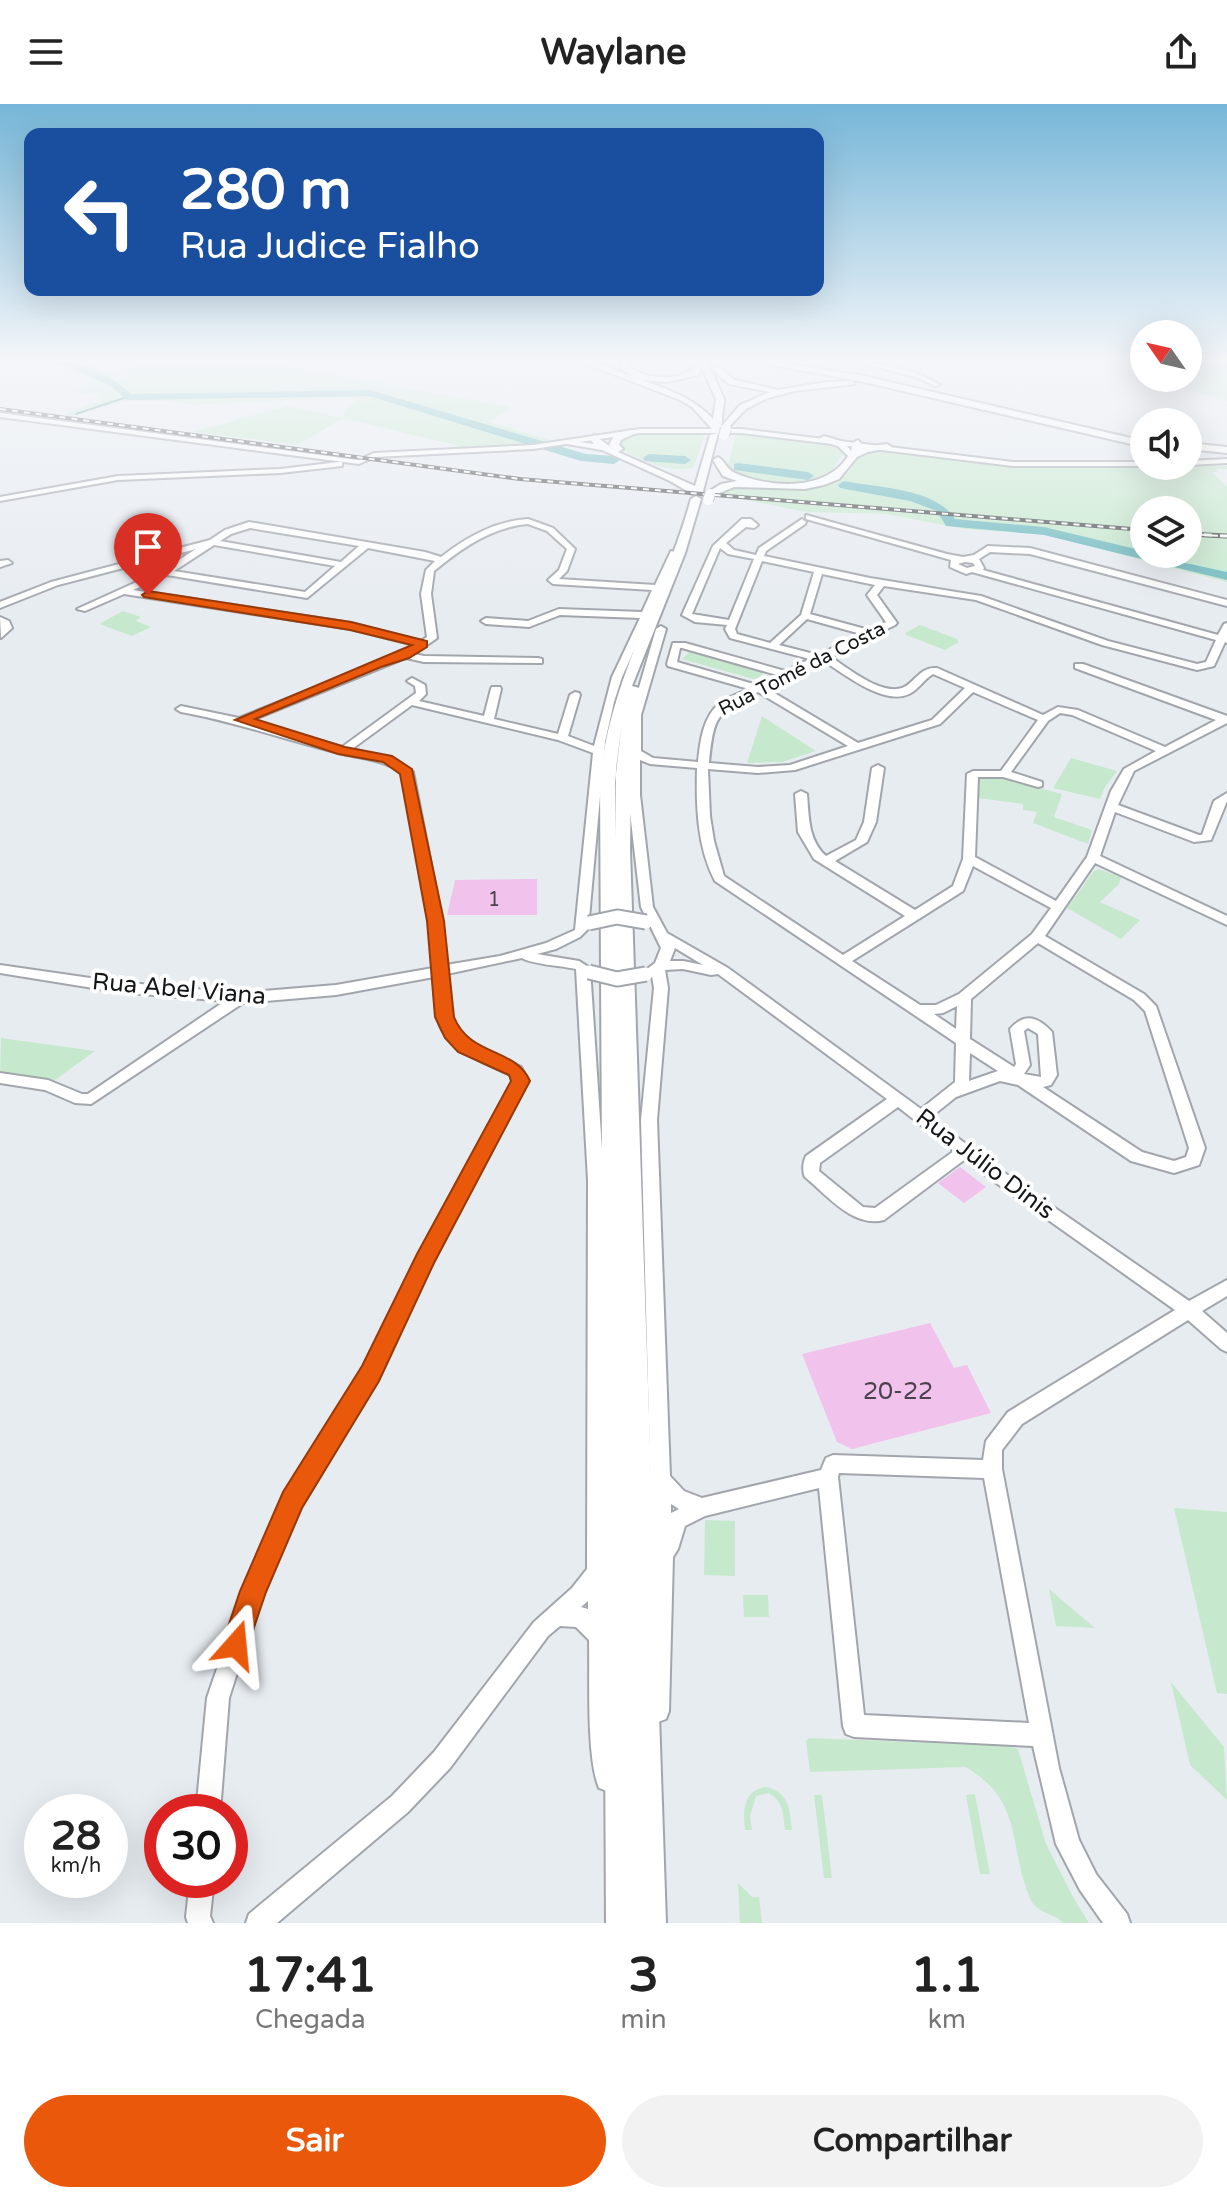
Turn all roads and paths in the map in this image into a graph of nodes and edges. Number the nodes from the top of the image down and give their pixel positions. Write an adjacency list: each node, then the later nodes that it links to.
1 (244, 447): 14 (street)
2 (534, 447): 14 (street)
3 (604, 447): 8 (main road)
4 (609, 447): 8 (main road)
5 (717, 447): 12 (main road)
6 (846, 447): 9 (main road)
7 (887, 447): 9 (main road); 15 (street)
8 (613, 449): 12 (main road); 16 (main road)
9 (853, 451): 12 (main road); 16 (main road)
10 (1202, 451): 11 (main road)
11 (1226, 456): 13 (street)
12 (713, 460): 16 (main road)
13 (1202, 461)
14 (359, 462): 17 (street)
15 (1130, 464)
16 (703, 496): 19 (main road); 45 (main road)
17 (0, 498)
18 (742, 526): 21 (street)
19 (690, 527): 34 (street); 125 (main road)
20 (211, 542): 22 (street); 28 (street); 31 (street); 37 (street)
21 (721, 543): 23 (street); 24 (street)
22 (366, 545): 26 (street); 28 (street)
23 (731, 552): 24 (street); 25 (street)
24 (713, 556): 44 (street)
25 (759, 556): 27 (street); 30 (street); 44 (street)
26 (441, 560): 34 (street); 49 (street)
27 (958, 562): 29 (street); 29 (street)
28 (343, 565): 31 (street)
29 (976, 565): 38 (street); 48 (street)
30 (819, 569): 32 (street); 41 (street)
31 (166, 572): 35 (street)
32 (881, 583): 36 (street); 46 (street, Rua Tomé da Costa)
33 (944, 583): 36 (street)
34 (658, 588): 40 (street)
35 (124, 591): 39 (street); 49 (street)
36 (934, 591): 48 (street)
37 (2, 602)
38 (1227, 603)
39 (82, 609)
40 (646, 615): 43 (street); 67 (street)
41 (805, 616): 46 (street); 50 (street)
42 (0, 620): 47 (street)
43 (486, 621)
44 (732, 623): 50 (street)
45 (661, 629): 73 (street); 125 (main road)
46 (871, 634): 52 (street, Rua Tomé da Costa)
47 (1, 635)
48 (1225, 636)
49 (423, 644): 51 (street)
50 (772, 646): 52 (street)
51 (405, 655): 53 (street); 64 (street)
52 (822, 658): 55 (street, Rua Tomé da Costa); 57 (street)
53 (538, 661)
54 (1079, 666): 65 (street)
55 (788, 675): 59 (street, Rua Tomé da Costa); 59 (street)
56 (412, 681): 61 (street)
57 (971, 688): 63 (street); 69 (street)
58 (496, 689): 66 (street)
59 (760, 689): 69 (street); 75 (street, Rua Tomé da Costa)
60 (575, 695): 68 (street)
61 (411, 702): 66 (street); 71 (street)
62 (181, 709): 64 (street)
63 (1044, 719): 70 (street); 78 (street)
64 (242, 720): 71 (street)
65 (1226, 720): 70 (street)
66 (488, 721): 68 (street)
67 (603, 729): 68 (street); 72 (street)
68 (562, 738): 72 (street)
69 (857, 747): 75 (street)
70 (1163, 750): 82 (street)
71 (343, 751): 97 (street)
72 (599, 751): 89 (street)
73 (635, 752): 74 (street); 77 (street)
74 (666, 763): 75 (street); 77 (street)
75 (702, 764): 93 (street)
76 (878, 768): 85 (street)
77 (634, 773): 90 (street)
78 (1004, 774): 79 (street); 84 (street)
79 (1038, 784)
80 (801, 794): 85 (street)
81 (1227, 796): 82 (street)
82 (1111, 807): 83 (street)
83 (1093, 857): 86 (street); 88 (street)
84 (969, 859): 86 (street); 87 (street)
85 (826, 861): 87 (street)
86 (1056, 906): 91 (street)
87 (915, 916): 93 (street)
88 (1227, 921)
89 (582, 929): 90 (street, bridge); 92 (street, Rua Abel Viana); 94 (street)
90 (657, 929): 96 (street); 98 (street, Rua Júlio Dinis)
91 (1037, 937): 99 (street); 105 (street)
92 (500, 960): 94 (street, Rua Abel Viana); 97 (street, Rua Abel Viana)
93 (844, 960): 101 (street)
94 (583, 968): 96 (street, bridge); 118 (street)
95 (0, 969): 100 (street, Rua Abel Viana)
96 (655, 969): 98 (street, Rua Júlio Dinis); 115 (street)
97 (442, 971): 100 (street, Rua Abel Viana); 123 (street)
98 (741, 984): 108 (street, Rua Júlio Dinis)
99 (964, 997): 101 (street); 102 (street)
100 (240, 998): 106 (street)
101 (918, 1009): 102 (street)
102 (964, 1039): 103 (street); 104 (street)
103 (994, 1060): 104 (street); 105 (street)
104 (964, 1069): 107 (street)
105 (1022, 1074): 105 (street); 107 (street)
106 (0, 1078)
107 (953, 1092): 109 (street)
108 (898, 1099): 109 (street, Rua Júlio Dinis); 110 (street)
109 (922, 1116): 110 (street, Rua Júlio Dinis)
110 (965, 1151): 112 (street, Rua Júlio Dinis)
111 (1227, 1287): 112 (street)
112 (1187, 1309): 113 (street, Rua Júlio Dinis); 114 (street)
113 (1227, 1344)
114 (992, 1469): 116 (street); 122 (street)
115 (659, 1476): 117 (street); 119 (street)
116 (828, 1477): 117 (street); 122 (street)
117 (702, 1507): 119 (street)
118 (597, 1572): 120 (street); 121 (street)
119 (663, 1573): 125 (street)
120 (556, 1615): 121 (street); 127 (street)
121 (599, 1635): 125 (street)
122 (1042, 1735): 128 (street)
123 (210, 1794)
124 (200, 1898): 126 (street)
125 (636, 1915)
126 (201, 1923)
127 (258, 1923)
128 (1118, 1923)

